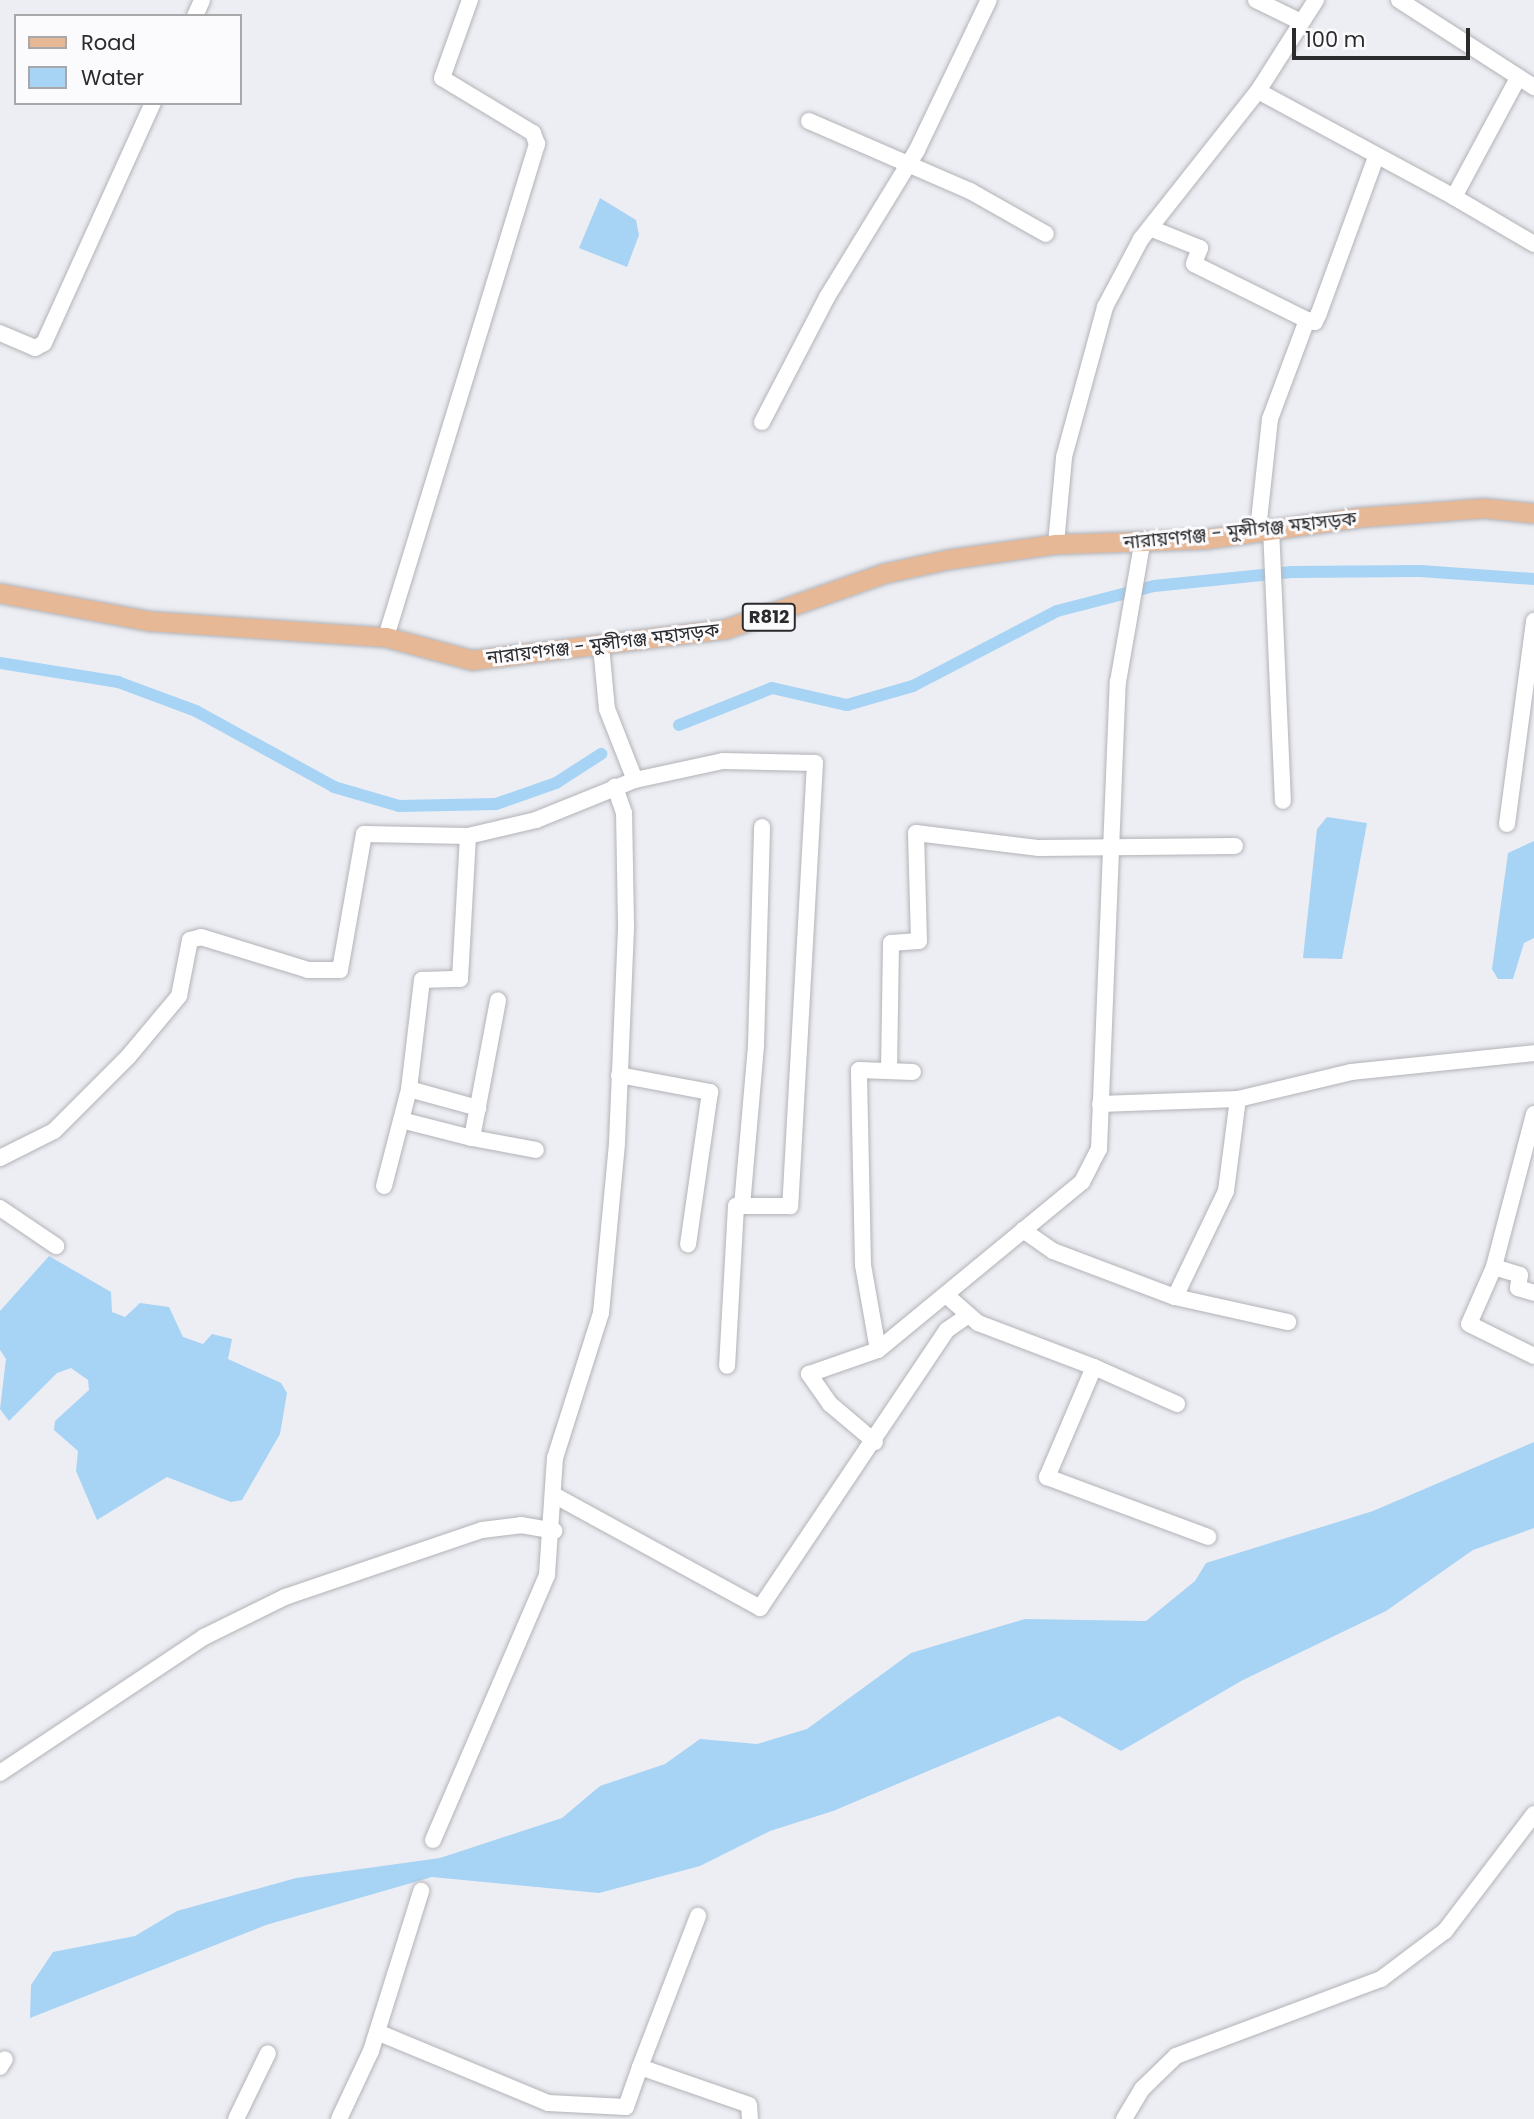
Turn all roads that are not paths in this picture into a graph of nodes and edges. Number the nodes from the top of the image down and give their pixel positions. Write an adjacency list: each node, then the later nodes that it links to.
1 (470, 0): 27 (street)
2 (989, 0): 13 (street)
3 (1256, 0): 6 (street)
4 (1316, 0): 6 (street)
5 (1399, 0): 7 (street)
6 (1301, 22): 9 (street)
7 (1518, 78): 8 (street); 14 (street)
8 (1534, 86)
9 (1258, 91): 12 (street); 15 (street)
10 (152, 105): 19 (street)
11 (809, 121): 13 (street)
12 (1376, 157): 14 (street); 18 (street)
13 (910, 163): 16 (street); 20 (street)
14 (1454, 197): 17 (street)
15 (1150, 228): 18 (street); 23 (street)
16 (1046, 234)
17 (1534, 244)
18 (1307, 320): 22 (street)
19 (0, 332)
20 (762, 422)
21 (1534, 513): 22 (main road, নারায়ণগঞ্জ - মুন্সীগঞ্জ মহাসড়ক / R812)
22 (1265, 529): 24 (main road, নারায়ণগঞ্জ - মুন্সীগঞ্জ মহাসড়ক / R812); 31 (street)
23 (1056, 544): 24 (main road, নারায়ণগঞ্জ - মুন্সীগঞ্জ মহাসড়ক / R812); 28 (main road, নারায়ণগঞ্জ - মুন্সীগঞ্জ মহাসড়ক / R812)
24 (1142, 545): 36 (street)
25 (0, 593): 27 (main road, নারায়ণগঞ্জ - মুন্সীগঞ্জ মহাসড়ক / R812)
26 (1534, 621): 32 (street)
27 (386, 637): 28 (main road, নারায়ণগঞ্জ - মুন্সীগঞ্জ মহাসড়ক / R812)
28 (601, 646): 29 (street)
29 (635, 780): 30 (street); 52 (street)
30 (615, 787): 34 (street); 41 (street)
31 (1283, 801)
32 (1507, 824)
33 (762, 827): 52 (street)
34 (468, 835): 42 (street); 50 (street)
35 (1235, 846): 36 (street)
36 (1114, 847): 39 (street); 44 (street)
37 (498, 1000): 45 (street)
38 (1534, 1052): 43 (street)
39 (889, 1071): 40 (street); 63 (street)
40 (913, 1072)
41 (619, 1075): 55 (street); 69 (street)
42 (409, 1089): 45 (street); 47 (street)
43 (1238, 1100): 44 (street); 60 (street)
44 (1100, 1104): 54 (street)
45 (478, 1108): 48 (street)
46 (1534, 1114): 57 (street)
47 (401, 1120): 48 (street); 51 (street)
48 (472, 1138): 49 (street)
49 (536, 1150)
50 (0, 1158)
51 (384, 1186)
52 (742, 1206): 65 (street)
53 (0, 1208): 56 (street)
54 (1023, 1230): 59 (street); 60 (street)
55 (688, 1244)
56 (56, 1246)
57 (1494, 1267): 58 (street); 64 (street)
58 (1534, 1293)
59 (946, 1296): 61 (street); 63 (street)
60 (1175, 1297): 62 (street)
61 (967, 1316): 66 (street); 68 (street)
62 (1288, 1322)
63 (877, 1350): 68 (street)
64 (1534, 1356)
65 (727, 1366)
66 (1094, 1367): 67 (street); 71 (street)
67 (1177, 1404)
68 (875, 1442): 69 (street)
69 (554, 1495): 70 (street)
70 (554, 1531): 72 (street); 74 (street)
71 (1208, 1537)
72 (0, 1773)
73 (1534, 1814): 83 (street)
74 (433, 1840)
75 (421, 1891): 77 (street)
76 (698, 1916): 79 (street)
77 (377, 2032): 79 (street); 81 (street)
78 (268, 2053): 80 (street)
79 (640, 2067): 82 (street)
80 (236, 2119)
81 (339, 2119)
82 (750, 2119)
83 (1124, 2119)

